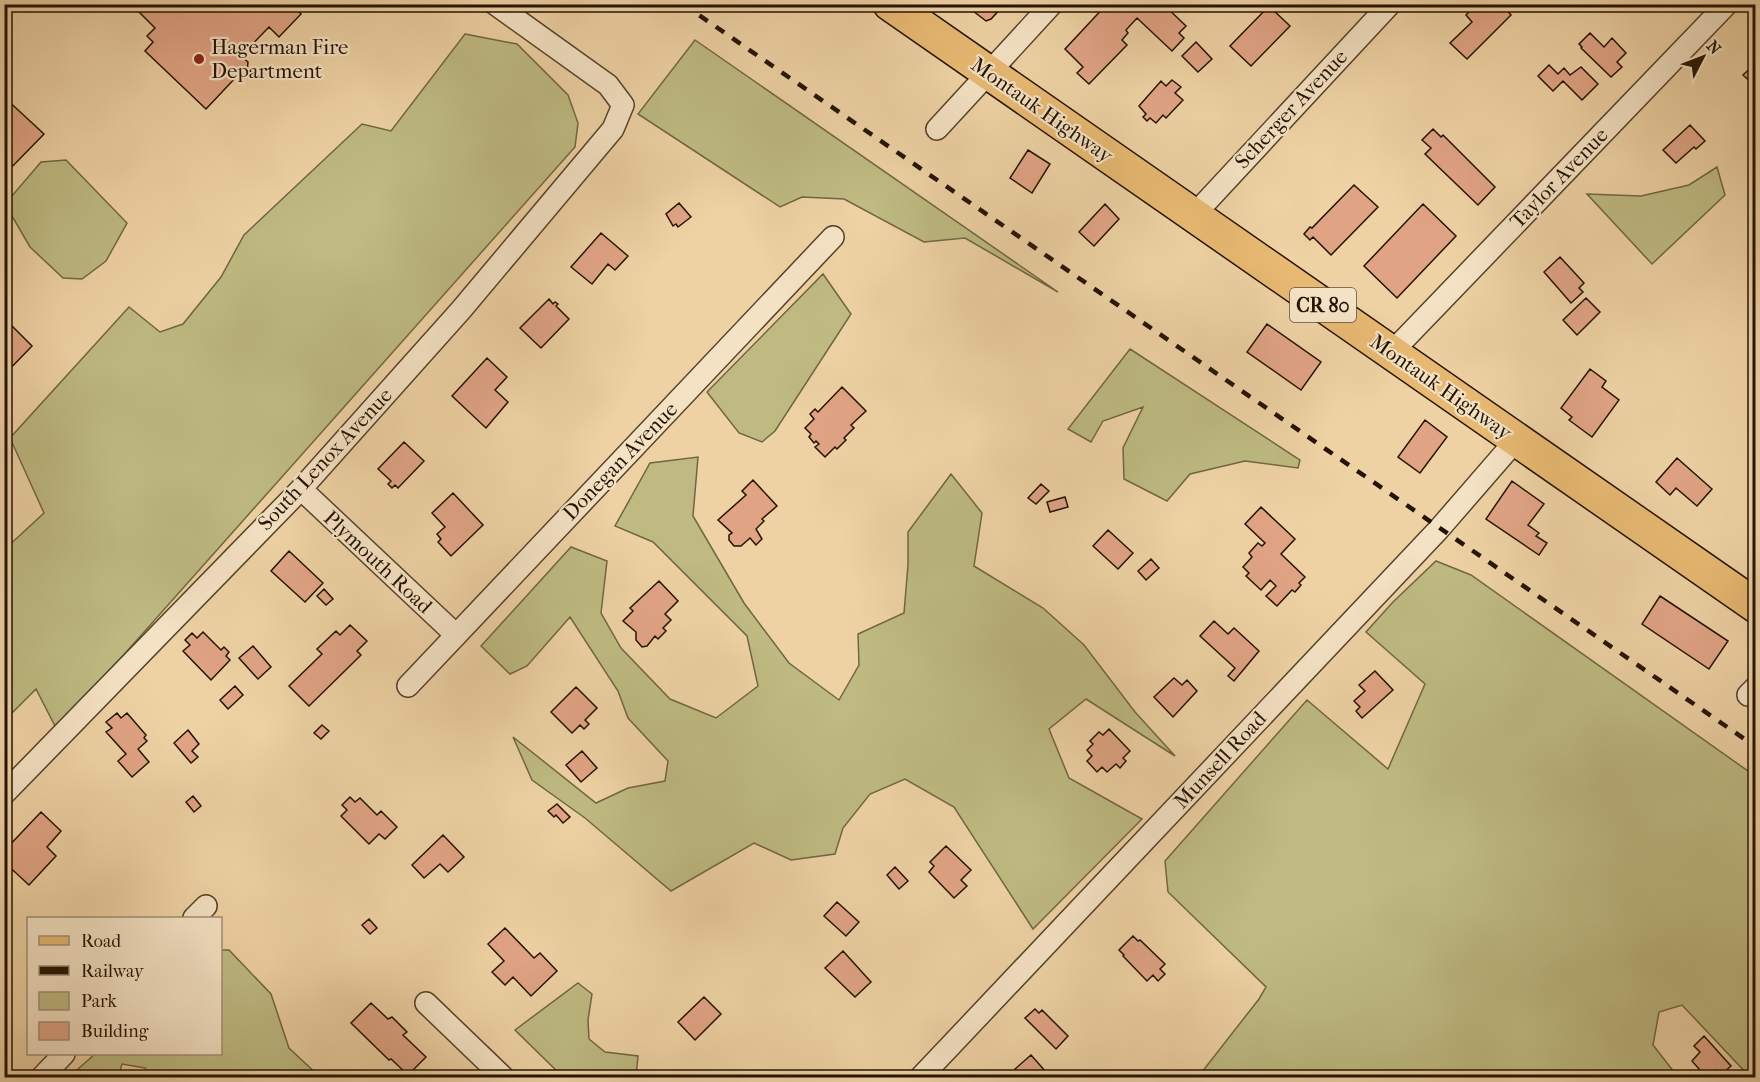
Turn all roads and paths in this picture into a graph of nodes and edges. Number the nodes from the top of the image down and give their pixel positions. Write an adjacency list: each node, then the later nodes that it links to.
1 (495, 4): 12 (street, South Lenox Avenue)
2 (890, 4): 6 (main road, Montauk Highway / CR 80)
3 (1052, 4): 6 (street)
4 (1390, 4): 8 (street, Scherger Avenue)
5 (1727, 4): 10 (street, Taylor Avenue)
6 (988, 72): 7 (street); 8 (main road, Montauk Highway / CR 80)
7 (937, 129)
8 (1194, 215): 10 (main road, Montauk Highway / CR 80)
9 (833, 237): 14 (street, Donegan Avenue)
10 (1392, 352): 11 (main road, Montauk Highway / CR 80)
11 (1517, 439): 13 (main road, Montauk Highway / CR 80); 21 (street, Munsell Road)
12 (301, 489): 14 (street, Plymouth Road); 16 (street, South Lenox Avenue)
13 (1755, 606)
14 (455, 634): 15 (street, Donegan Avenue)
15 (408, 686)
16 (4, 794)
17 (426, 1003): 20 (street)
18 (62, 1055): 19 (street)
19 (41, 1077)
20 (504, 1077)
21 (920, 1077)

